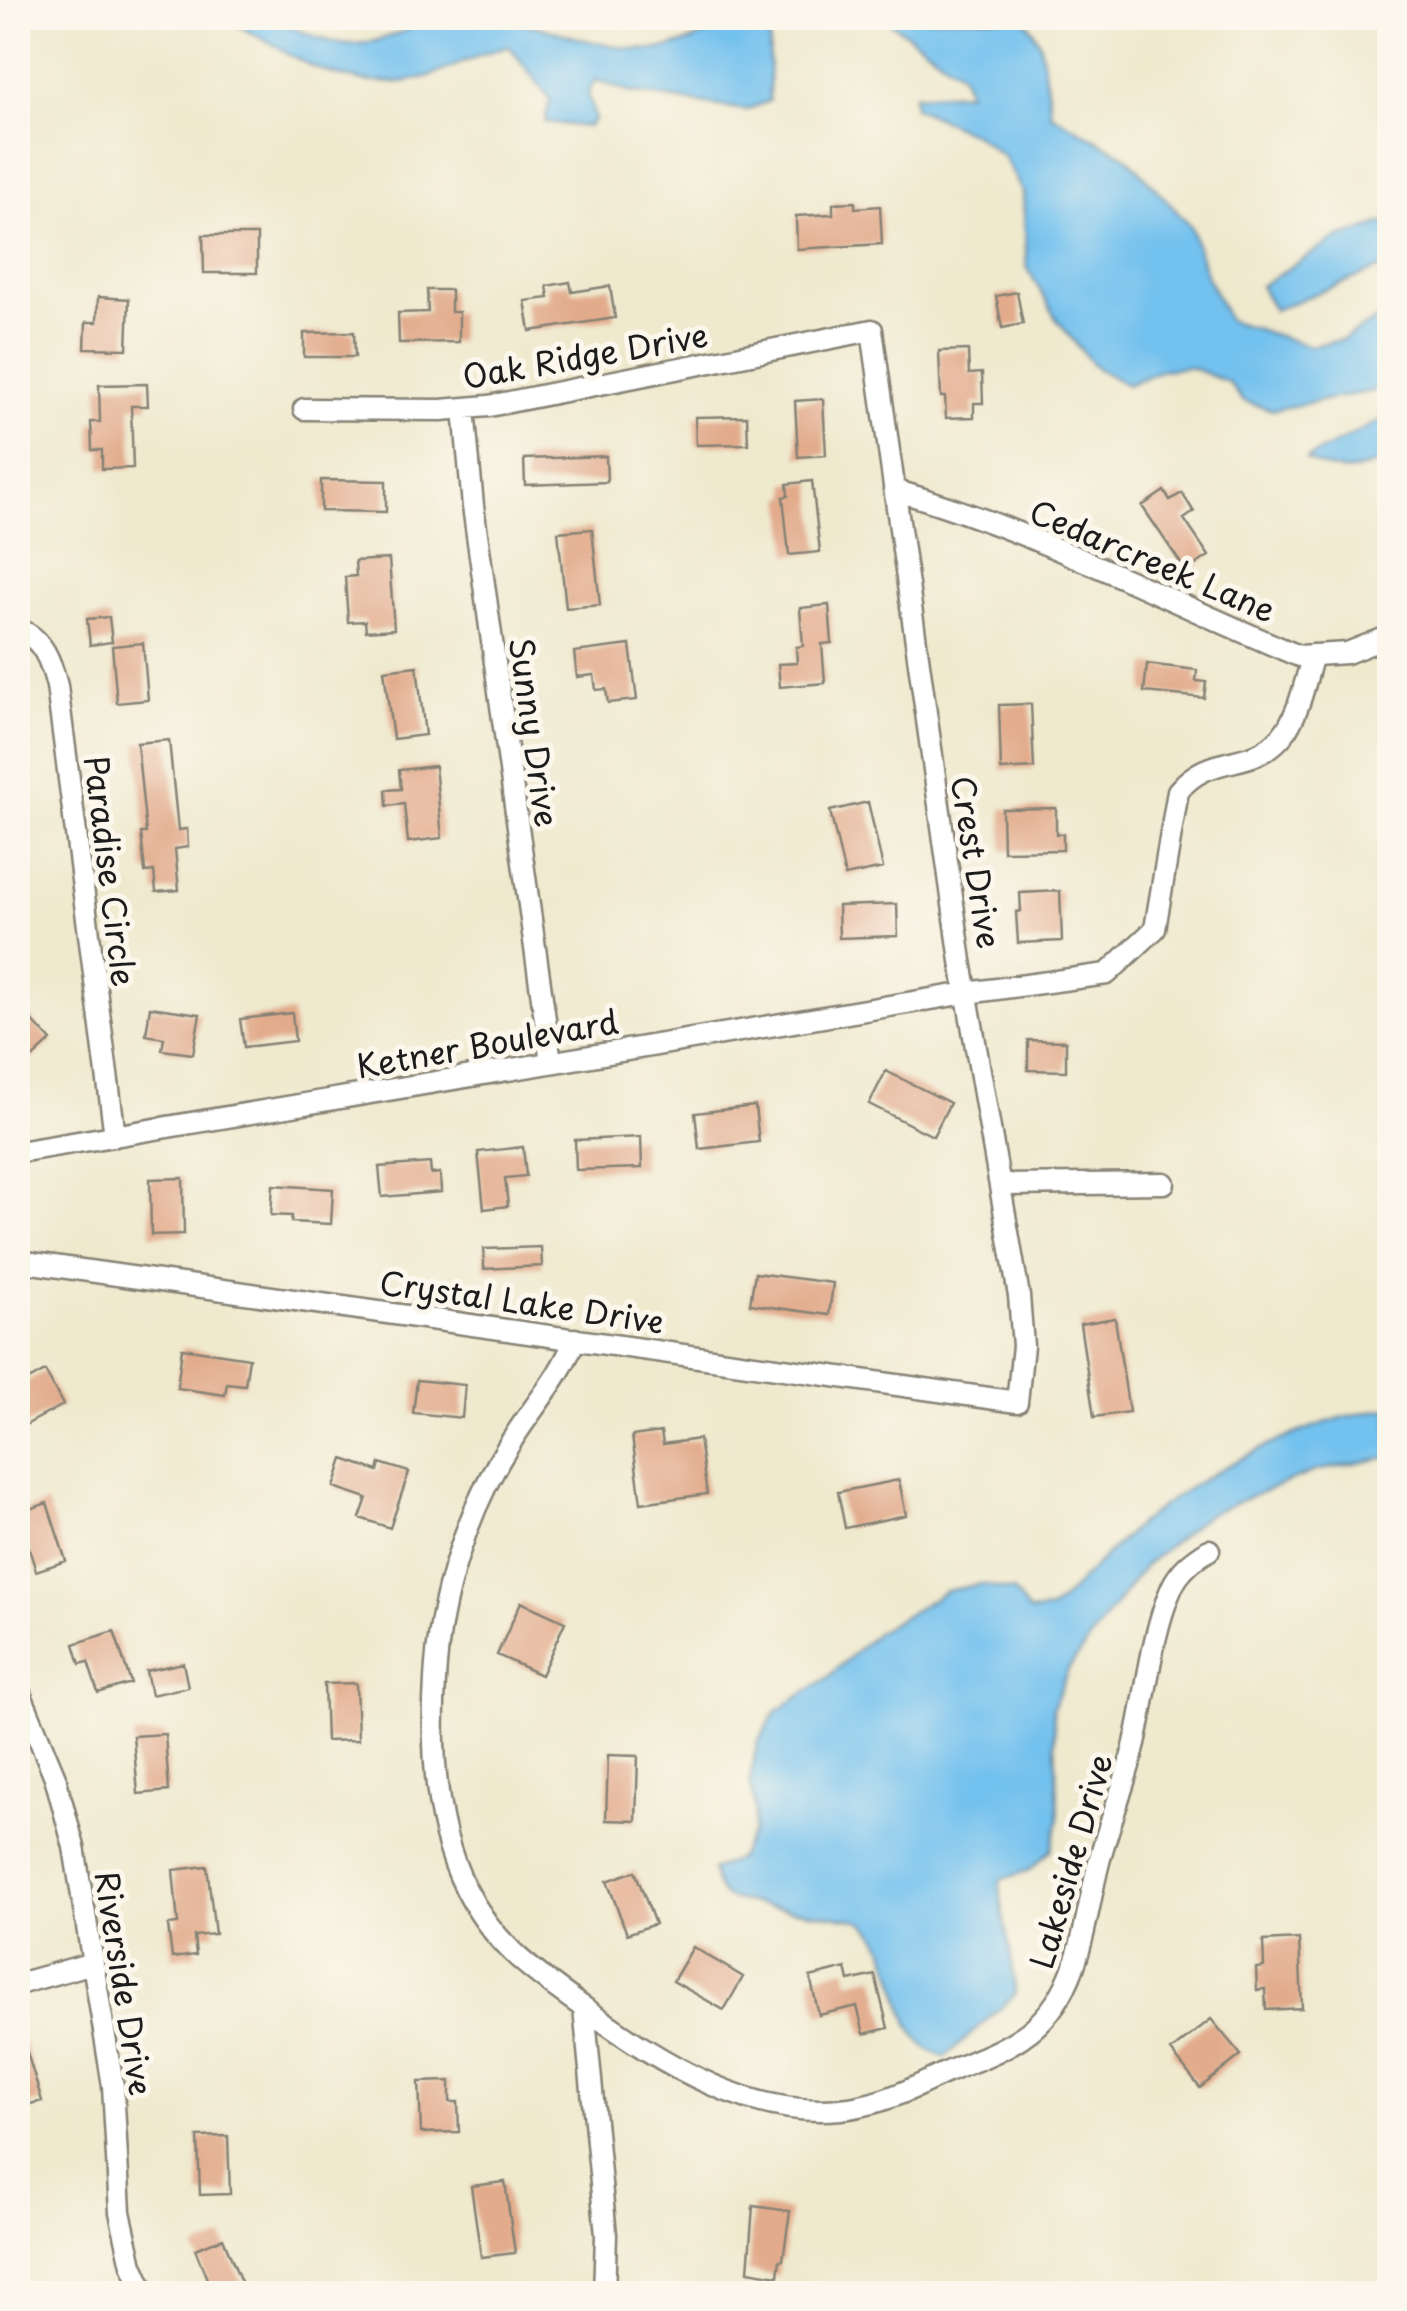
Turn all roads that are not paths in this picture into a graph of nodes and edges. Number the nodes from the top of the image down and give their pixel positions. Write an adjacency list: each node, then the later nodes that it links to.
1 (872, 330): 3 (street, Oak Ridge Drive); 4 (street, Crest Drive)
2 (304, 409): 3 (street, Oak Ridge Drive)
3 (464, 409): 9 (street, Sunny Drive)
4 (894, 490): 7 (street, Cedarcreek Lane); 8 (street, Crest Drive)
5 (18, 629): 10 (street, Paradise Circle)
6 (1390, 636): 7 (street, Cedarcreek Lane)
7 (1313, 655): 8 (street, Ketner Boulevard)
8 (968, 993): 9 (street, Ketner Boulevard); 13 (street, Crest Drive)
9 (551, 1062): 10 (street, Ketner Boulevard)
10 (115, 1136): 11 (street, Ketner Boulevard)
11 (18, 1152)
12 (1164, 1183): 13 (street)
13 (1001, 1186): 16 (street, Crest Drive)
14 (18, 1261): 15 (street, Crystal Lake Drive)
15 (575, 1340): 16 (street, Crystal Lake Drive); 21 (street, Lakeside Drive)
16 (1017, 1402)
17 (1209, 1550): 21 (street, Lakeside Drive)
18 (18, 1688): 19 (street, Riverside Drive)
19 (93, 1964): 20 (street); 22 (street, Riverside Drive)
20 (18, 1984)
21 (584, 2008): 23 (street)
22 (145, 2294)
23 (604, 2294)

